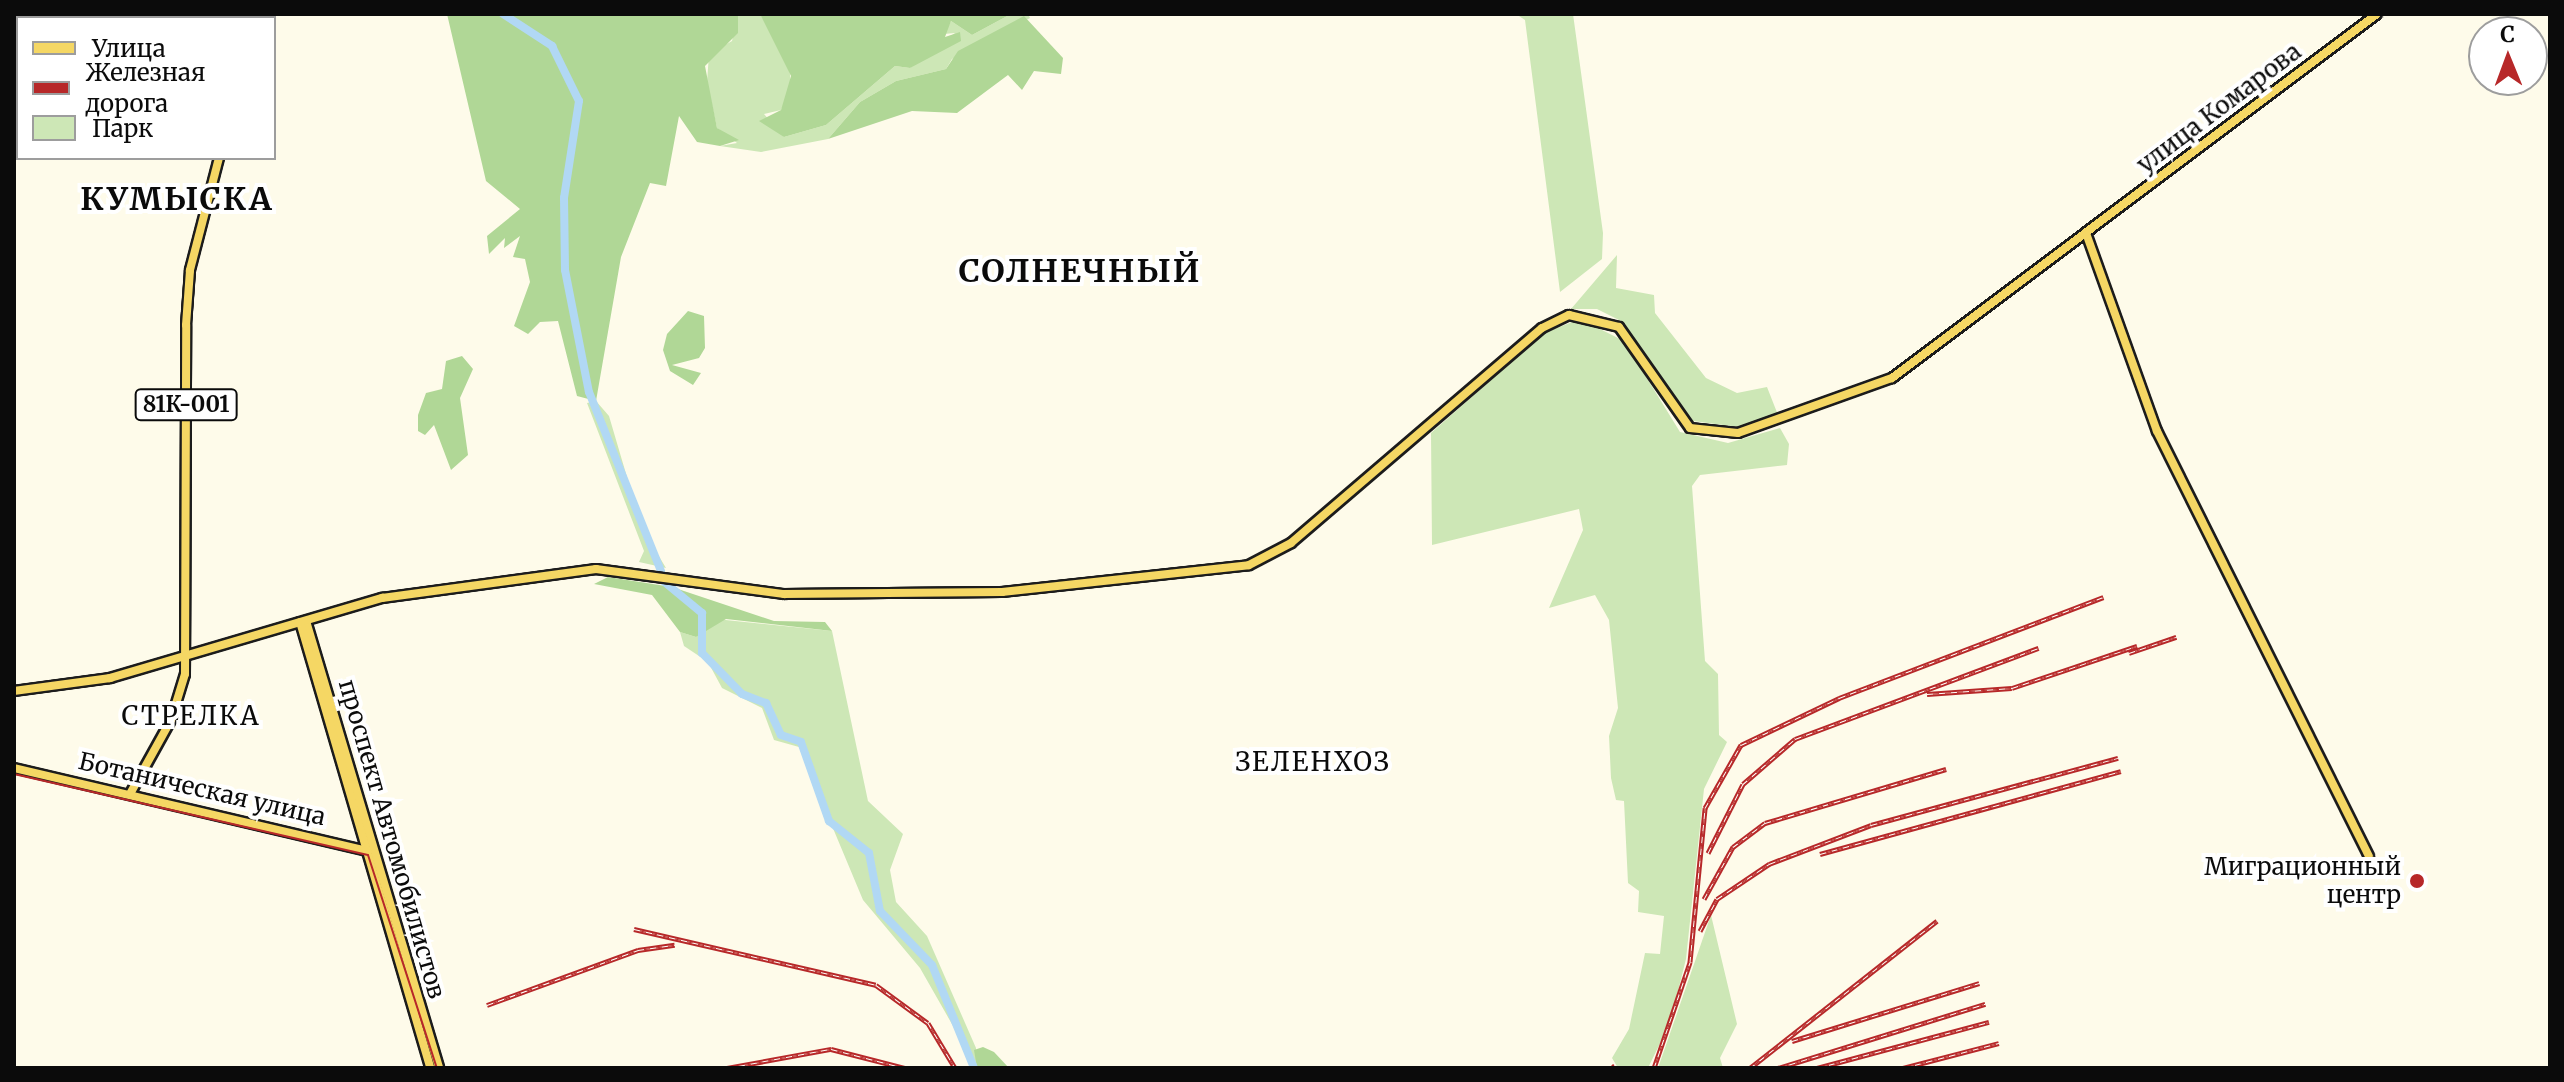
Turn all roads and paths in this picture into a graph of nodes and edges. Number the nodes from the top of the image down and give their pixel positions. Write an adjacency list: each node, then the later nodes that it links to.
1 (2377, 14): 3 (main road, улица Комарова)
2 (218, 160): 5 (main road, 81К-001)
3 (2086, 233): 4 (main road, улица Комарова); 10 (main road)
4 (303, 622): 5 (main road, улица Комарова); 9 (main road, проспект Автомобилистов); 11 (main road, проспект Автомобилистов)
5 (185, 655): 6 (main road, улица Комарова); 8 (main road)
6 (14, 691)
7 (14, 768): 8 (main road, Ботаническая улица)
8 (130, 794): 9 (main road, Ботаническая улица)
9 (367, 851): 11 (main road, Ботаническая улица); 12 (main road, проспект Автомобилистов)
10 (2369, 856)
11 (377, 858): 13 (main road, проспект Автомобилистов)
12 (430, 1068)
13 (439, 1068)

